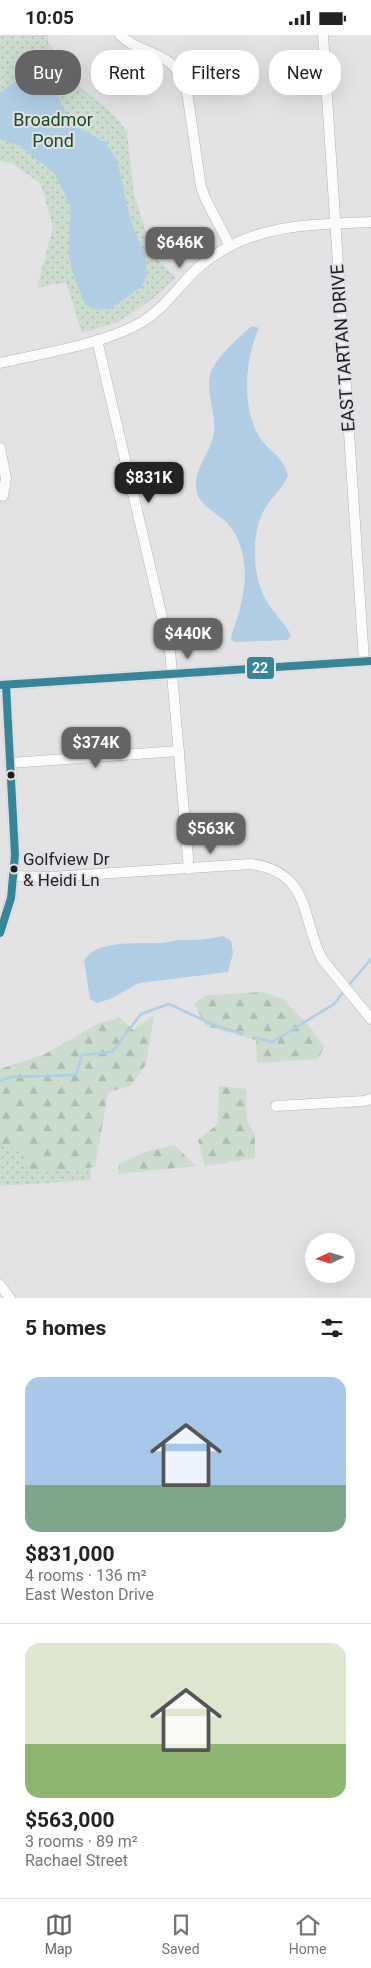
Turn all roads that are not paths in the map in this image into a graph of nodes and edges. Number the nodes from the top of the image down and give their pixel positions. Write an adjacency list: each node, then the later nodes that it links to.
1 (120, 35): 5 (street)
2 (323, 35): 4 (street, EAST TARTAN DRIVE)
3 (371, 222): 4 (street)
4 (335, 224): 5 (street); 10 (street, EAST TARTAN DRIVE)
5 (230, 246): 6 (street)
6 (98, 340): 7 (street); 11 (street)
7 (0, 363)
8 (0, 448): 9 (street)
9 (3, 496)
10 (367, 661): 11 (street)
11 (173, 674): 12 (street); 13 (street)
12 (3, 685): 14 (street)
13 (179, 751): 14 (street); 15 (street)
14 (10, 763): 16 (street)
15 (189, 869): 16 (street); 18 (street)
16 (14, 876): 17 (street)
17 (0, 933)
18 (371, 1019)
19 (371, 1099): 20 (street)
20 (276, 1106)
21 (0, 1285): 22 (street)
22 (10, 1298)

